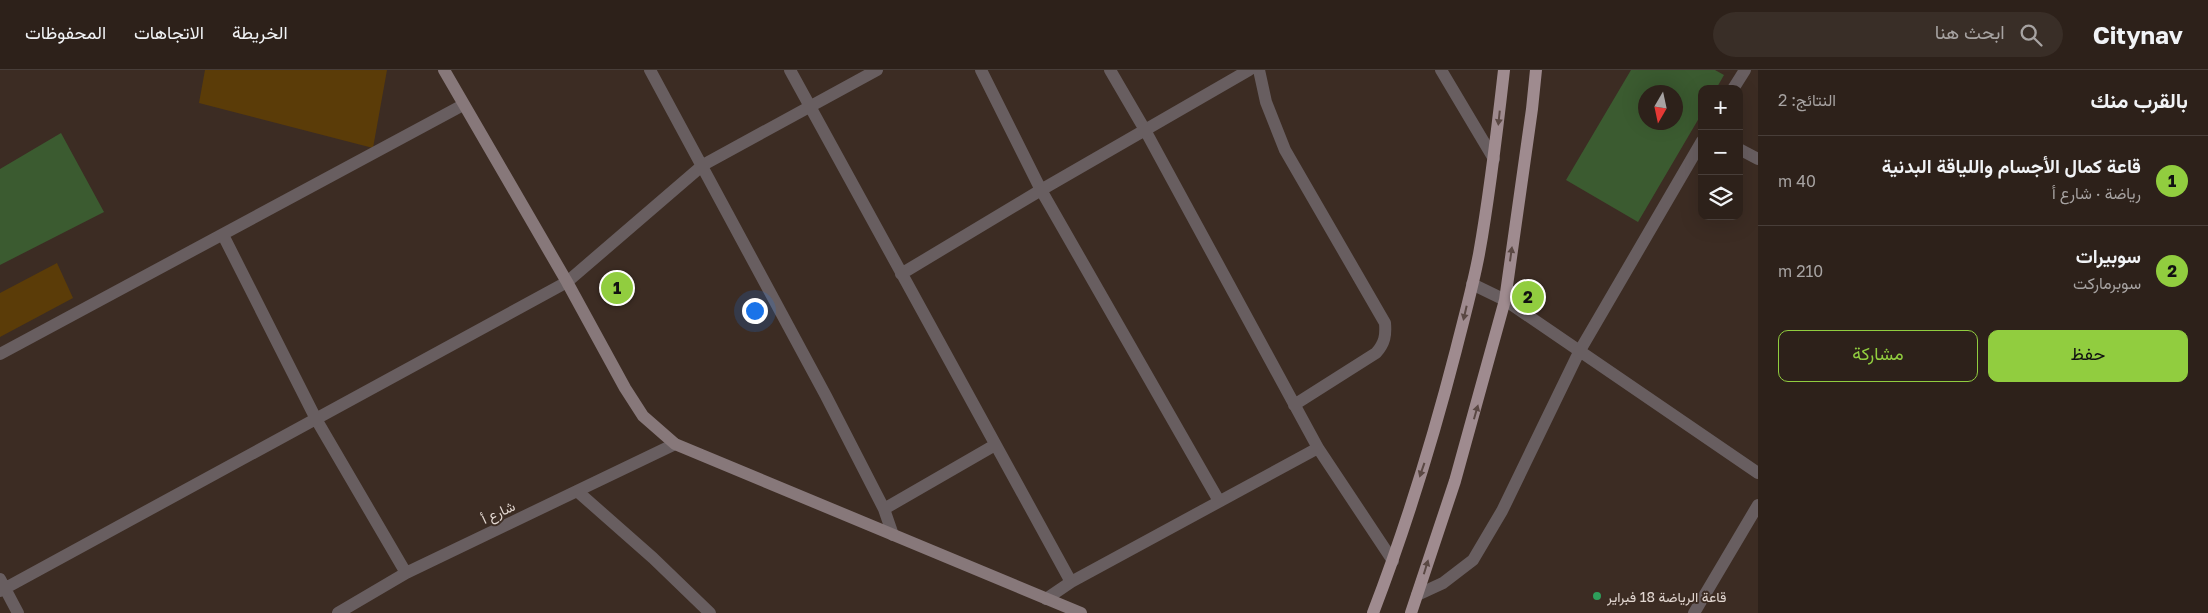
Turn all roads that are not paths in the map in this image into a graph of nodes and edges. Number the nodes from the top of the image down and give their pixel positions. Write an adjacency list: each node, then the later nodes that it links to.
1 (444, 70): 14 (main road)
2 (650, 70): 21 (street)
3 (790, 70): 15 (street)
4 (877, 70): 15 (street)
5 (981, 70): 22 (street)
6 (1110, 70): 16 (street)
7 (1249, 70): 16 (street)
8 (1259, 70): 30 (street)
9 (1441, 70): 19 (street)
10 (1504, 70): 19 (main road, one-way to 19)
11 (1536, 70): 27 (main road, one-way to 11)
12 (1744, 70): 13 (street)
13 (1735, 85)
14 (463, 105): 23 (street); 25 (main road)
15 (812, 107): 21 (street); 24 (street)
16 (1145, 130): 22 (street); 30 (street)
17 (1698, 148): 28 (street)
18 (1743, 151): 20 (street)
19 (1494, 159): 26 (main road)
20 (1758, 159)
21 (703, 165): 25 (street); 39 (street)
22 (1041, 190): 24 (street); 37 (street)
23 (223, 235): 29 (street); 31 (street)
24 (900, 274): 33 (street)
25 (567, 282): 31 (street); 32 (main road)
26 (1472, 284): 27 (street); 41 (main road, one-way to 41)
27 (1505, 300): 28 (street); 45 (main road, one-way to 27)
28 (1579, 352): 35 (street); 45 (street)
29 (0, 354)
30 (1294, 405): 34 (street)
31 (316, 419): 42 (street); 44 (street)
32 (675, 444): 36 (street, شارع أ); 40 (main road)
33 (995, 445): 39 (street); 43 (street)
34 (1318, 448): 37 (street); 41 (street)
35 (1758, 473)
36 (576, 491): 42 (street, شارع أ); 49 (street)
37 (1218, 501): 43 (street)
38 (1758, 505): 53 (street)
39 (884, 509): 40 (street)
40 (893, 535): 46 (main road)
41 (1393, 561): 51 (main road)
42 (406, 573): 48 (street, شارع أ)
43 (1071, 582): 46 (street)
44 (2, 586): 47 (street)
45 (1417, 595): 52 (main road)
46 (1046, 599): 50 (main road)
47 (18, 613)
48 (338, 613)
49 (710, 613)
50 (1081, 613)
51 (1373, 613)
52 (1411, 613)
53 (1694, 613)

